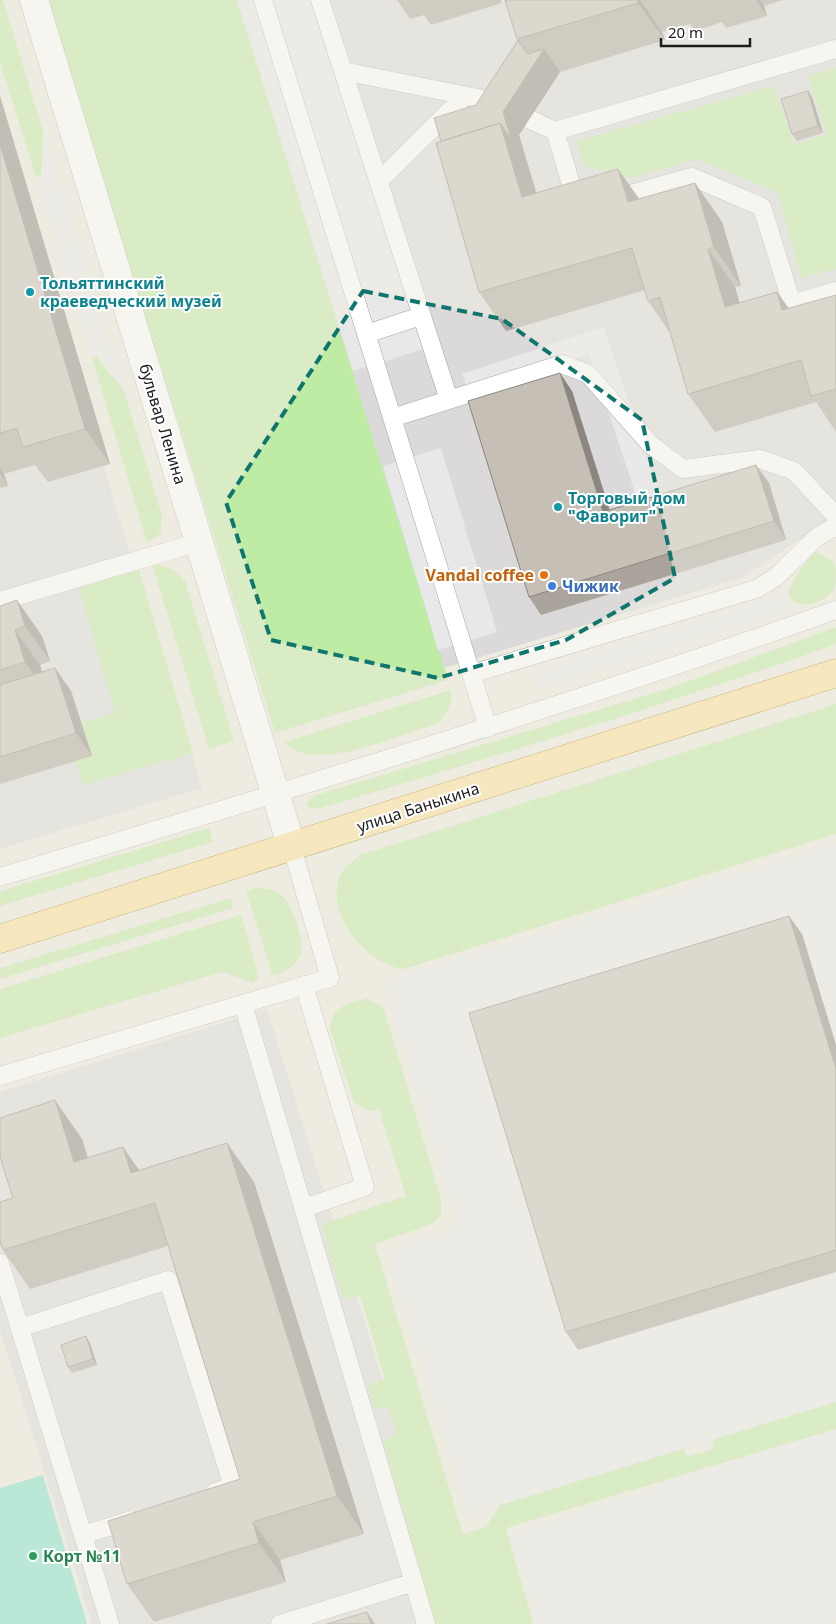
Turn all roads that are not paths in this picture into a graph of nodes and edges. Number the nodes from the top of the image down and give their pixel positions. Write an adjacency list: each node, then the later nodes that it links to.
1 (34, 0): 18 (street, бульвар Ленина)
2 (263, 0): 13 (lane)
3 (320, 0): 5 (lane)
4 (836, 49): 9 (lane)
5 (343, 71): 6 (lane); 10 (lane)
6 (465, 96): 7 (lane); 10 (lane)
7 (505, 107)
8 (529, 119): 9 (lane)
9 (555, 131): 11 (lane)
10 (378, 182): 12 (lane)
11 (836, 291)
12 (421, 316): 13 (lane); 14 (lane)
13 (366, 334): 15 (lane)
14 (448, 400): 15 (lane); 16 (lane)
15 (392, 418): 22 (lane)
16 (836, 516)
17 (836, 526): 22 (lane)
18 (199, 542): 19 (lane); 24 (street, бульвар Ленина)
19 (0, 601)
20 (836, 610): 23 (lane)
21 (836, 673): 25 (main road, улица Баныкина)
22 (472, 674): 23 (lane)
23 (488, 728): 24 (lane)
24 (275, 794): 25 (street, бульвар Ленина); 26 (lane)
25 (292, 848): 27 (main road, улица Баныкина); 28 (lane)
26 (0, 878)
27 (0, 939)
28 (304, 985): 29 (lane); 31 (lane)
29 (243, 1004): 30 (lane); 31 (lane)
30 (0, 1076)
31 (304, 1208): 37 (lane)
32 (0, 1263): 33 (lane)
33 (20, 1328): 34 (lane); 36 (lane)
34 (195, 1498)
35 (148, 1514): 36 (lane)
36 (83, 1535): 38 (lane)
37 (414, 1582): 39 (lane); 40 (lane)
38 (110, 1624)
39 (280, 1624)
40 (426, 1624)

